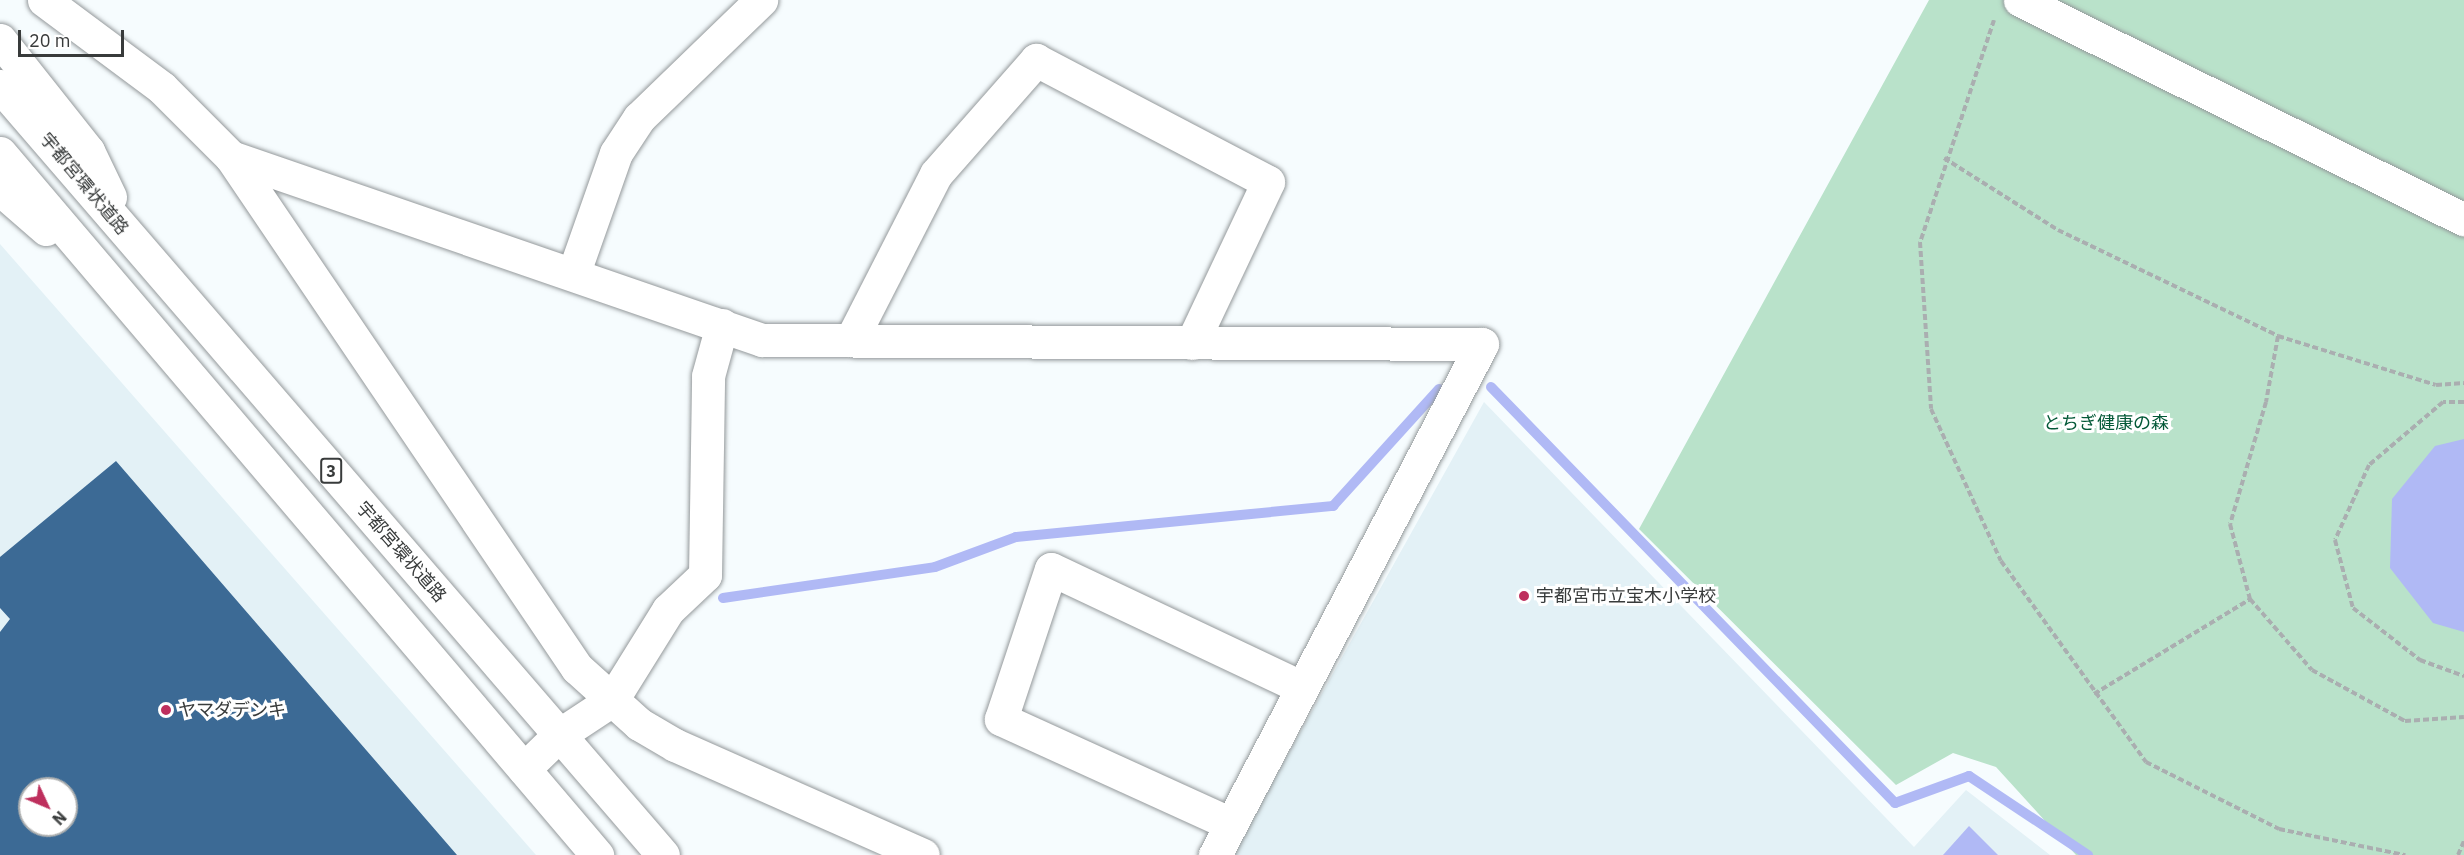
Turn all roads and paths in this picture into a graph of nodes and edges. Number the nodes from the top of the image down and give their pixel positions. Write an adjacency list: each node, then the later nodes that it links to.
1 (44, 0): 7 (street)
2 (761, 0): 13 (street)
3 (2009, 5): 8 (path); 10 (street)
4 (0, 40): 11 (street, 3)
5 (0, 86): 11 (street, 宇都宮環状道路 / 3)
6 (0, 153): 12 (street)
7 (231, 157): 13 (street); 24 (street)
8 (1944, 158): 15 (path); 23 (path)
9 (0, 189): 12 (street)
10 (2464, 219)
11 (131, 239): 26 (street, 宇都宮環状道路 / 3)
12 (99, 270): 27 (street)
13 (574, 272): 14 (street)
14 (722, 325): 16 (street); 24 (street)
15 (2278, 336): 18 (path); 20 (path)
16 (851, 340): 17 (street); 17 (street)
17 (1192, 343): 22 (street)
18 (2464, 383)
19 (2464, 402): 21 (path)
20 (2250, 599): 23 (path); 25 (path)
21 (2464, 676)
22 (1301, 687): 28 (street); 28 (street)
23 (2094, 694): 34 (path)
24 (612, 699): 26 (street); 32 (street)
25 (2464, 717)
26 (559, 735): 27 (street); 31 (street, 宇都宮環状道路 / 3)
27 (524, 770): 30 (street)
28 (1231, 824): 33 (street)
29 (2464, 841): 35 (path)
30 (597, 855)
31 (663, 855)
32 (923, 855)
33 (1215, 855)
34 (2405, 855)
35 (2458, 855)

